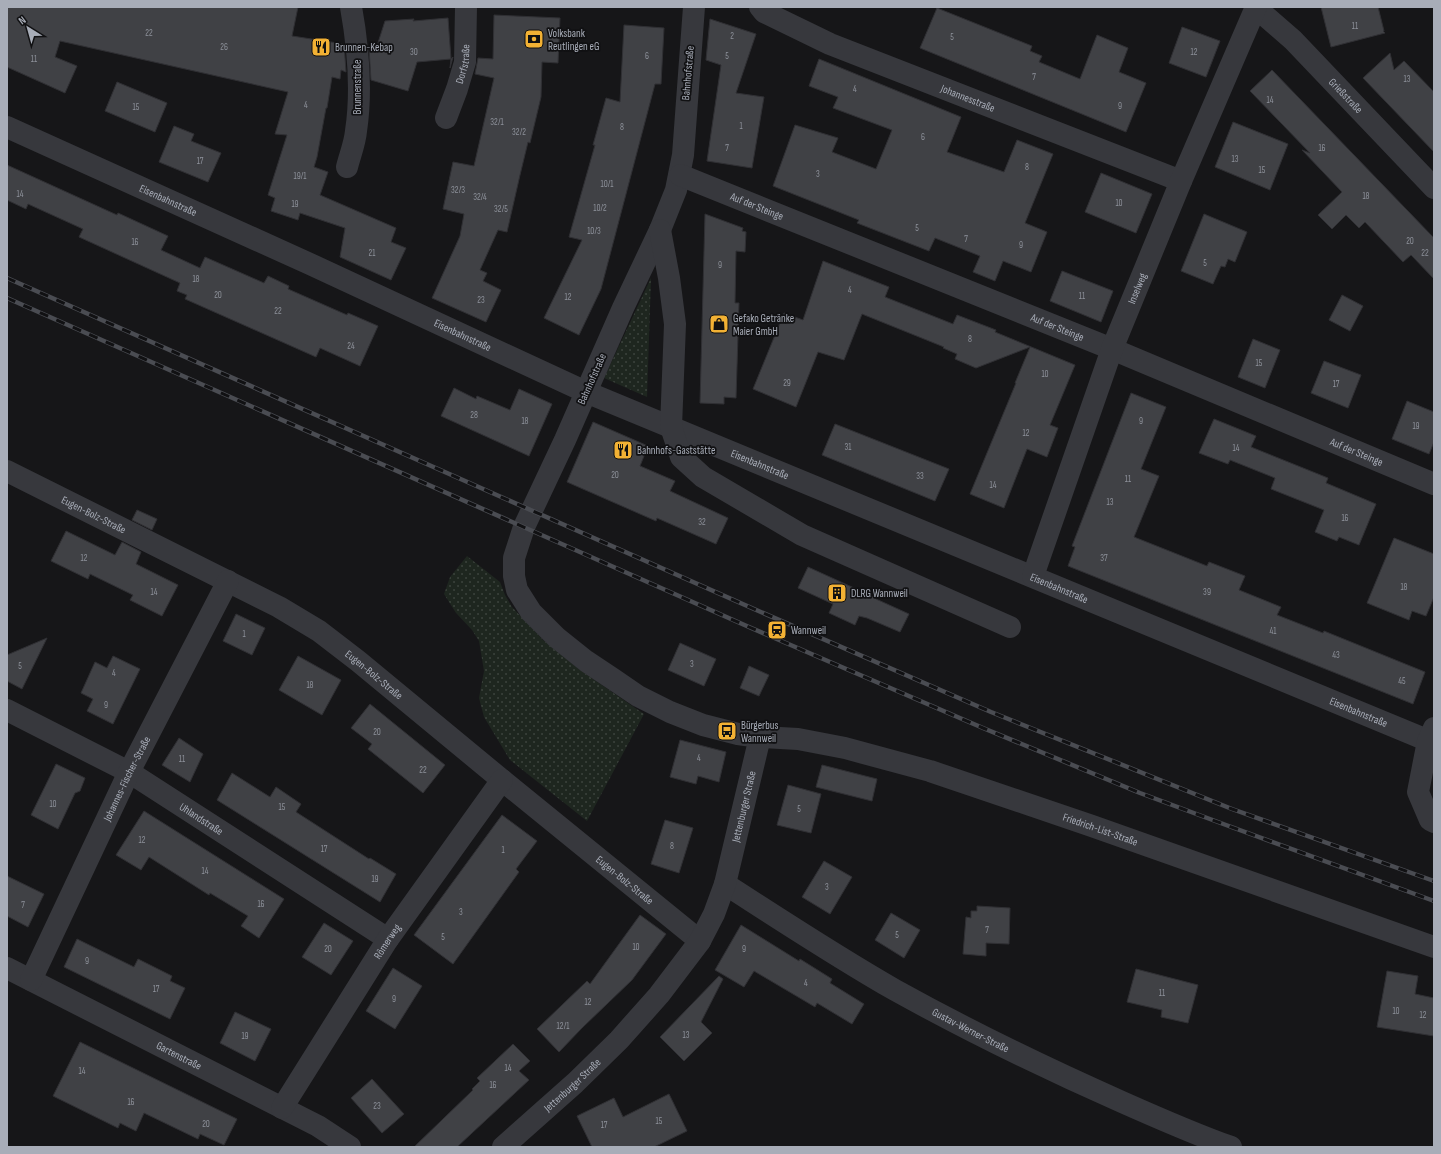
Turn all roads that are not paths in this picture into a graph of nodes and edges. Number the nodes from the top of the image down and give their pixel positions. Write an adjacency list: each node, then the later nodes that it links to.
1 (351, 7): 8 (street, Brunnenstraße)
2 (466, 7): 6 (street, Dorfstraße)
3 (694, 7): 9 (street, Bahnhofstraße)
4 (760, 7): 10 (street, Johannesstraße)
5 (1256, 7): 10 (street, Inselweg); 11 (street, Grießstraße)
6 (446, 118)
7 (7, 128): 14 (street, Eisenbahnstraße)
8 (348, 167)
9 (680, 175): 12 (street, Bahnhofstraße); 13 (street, Auf der Steinge)
10 (1181, 181): 13 (street, Inselweg)
11 (1434, 188)
12 (660, 230): 14 (street, Bahnhofstraße); 15 (street)
13 (1112, 349): 17 (street, Auf der Steinge); 18 (street, Inselweg)
14 (586, 392): 15 (street, Eisenbahnstraße); 22 (street, Bahnhofstraße)
15 (671, 427): 18 (street, Eisenbahnstraße); 20 (street)
16 (7, 471): 19 (street, Eugen-Bolz-Straße)
17 (1434, 484)
18 (1033, 576): 23 (street, Eisenbahnstraße)
19 (228, 581): 24 (street, Johannes-Fischer-Straße); 25 (street, Eugen-Bolz-Straße)
20 (1010, 627)
21 (7, 710): 24 (street, Uhlandstraße)
22 (760, 737): 27 (street, Jettenburger Straße); 30 (street, Friedrich-List-Straße)
23 (1432, 737): 26 (street)
24 (129, 772): 28 (street, Uhlandstraße); 32 (street, Johannes-Fischer-Straße)
25 (502, 780): 28 (street, Römerweg); 29 (street, Eugen-Bolz-Straße)
26 (1434, 822)
27 (725, 884): 29 (street, Jettenburger Straße); 36 (street, Gustav-Werner-Straße)
28 (388, 938): 33 (street, Römerweg)
29 (700, 941): 35 (street, Jettenburger Straße)
30 (1434, 946)
31 (7, 968): 32 (street, Gartenstraße)
32 (31, 980): 33 (street, Gartenstraße)
33 (282, 1108): 34 (street, Gartenstraße)
34 (350, 1147)
35 (503, 1147)
36 (1231, 1147)

